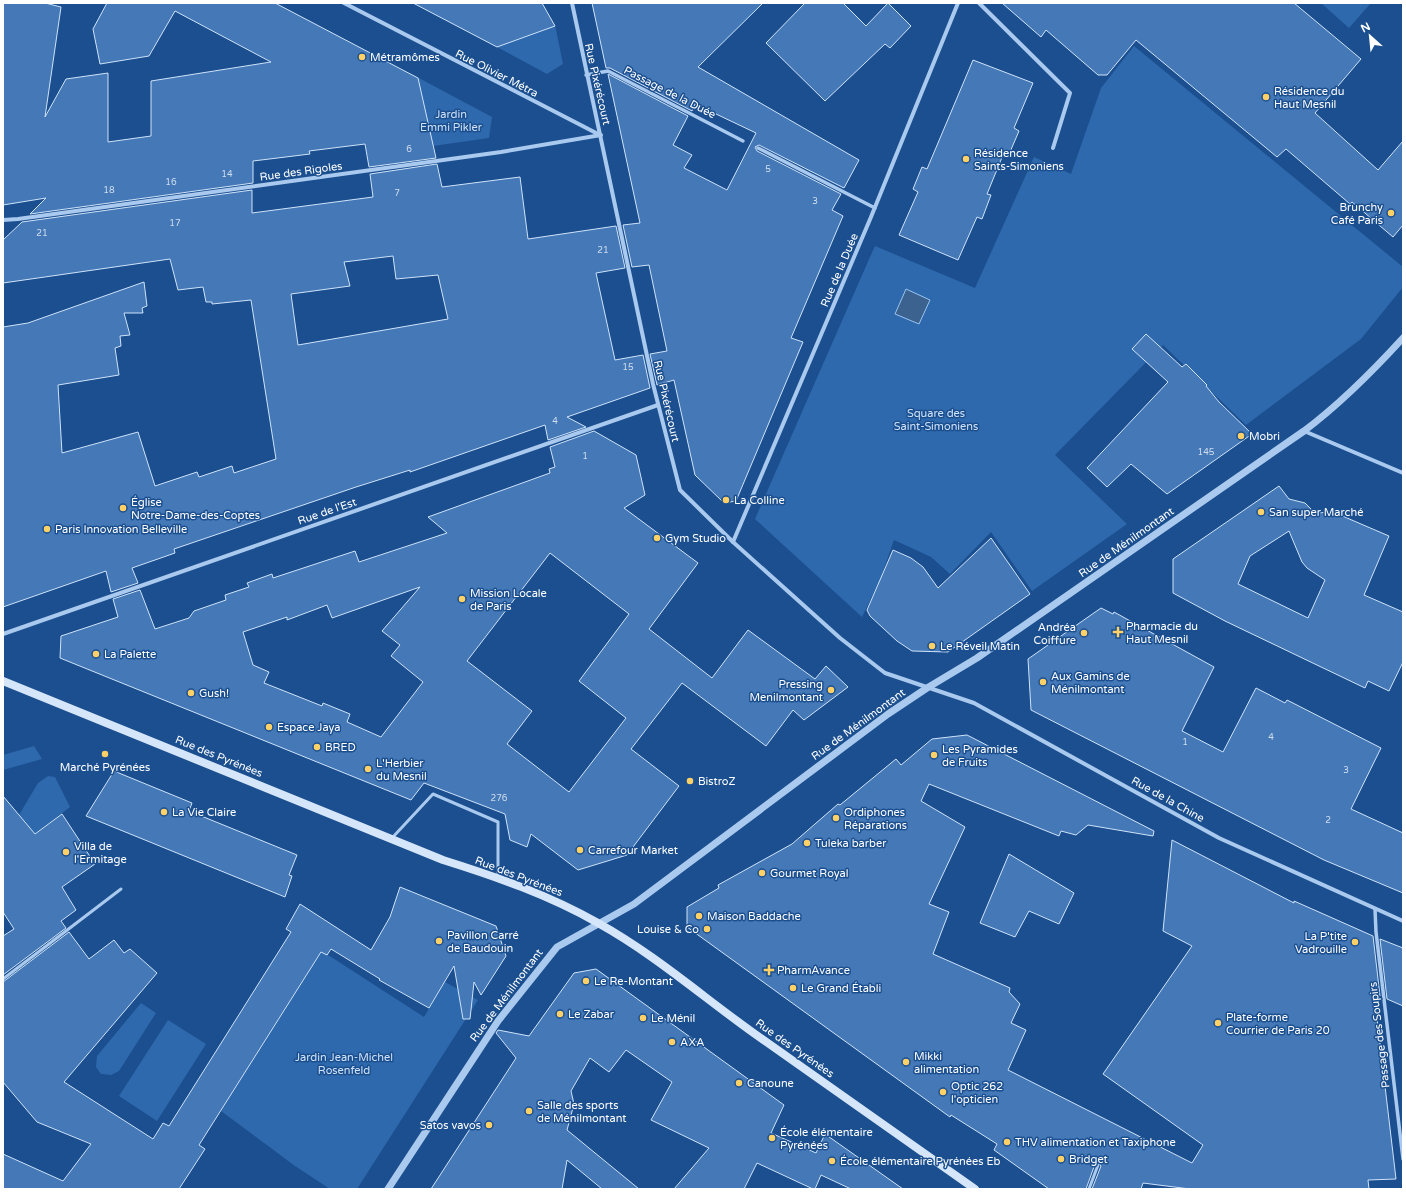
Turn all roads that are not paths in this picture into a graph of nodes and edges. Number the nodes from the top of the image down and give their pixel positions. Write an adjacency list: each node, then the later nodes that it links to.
1 (344, 3): 6 (street, Rue Olivier Métra)
2 (572, 3): 5 (street, Rue Pixérécourt)
3 (958, 3): 10 (street, Rue de la Duée)
4 (980, 3): 9 (street)
5 (586, 75): 6 (street, Rue Pixérécourt); 7 (street, Passage de la Duée)
6 (601, 135): 11 (street, Rue des Rigoles); 13 (street, Rue Pixérécourt)
7 (744, 140)
8 (758, 148): 10 (street)
9 (1053, 148)
10 (875, 208): 16 (street, Rue de la Duée)
11 (3, 220)
12 (1403, 338): 14 (street, Rue de Ménilmontant)
13 (658, 405): 16 (street, Rue Pixérécourt); 17 (street, Rue de l'Est)
14 (1304, 431): 15 (street); 19 (street, Rue de Ménilmontant)
15 (1403, 473)
16 (734, 542): 19 (street, Rue Pixérécourt)
17 (3, 634)
18 (3, 680): 20 (main road, Rue des Pyrénées)
19 (927, 688): 23 (street, Rue de la Chine); 25 (street, Rue de Ménilmontant)
20 (392, 838): 21 (main road, Rue des Pyrénées); 21 (lane)
21 (498, 877): 25 (main road, Rue des Pyrénées)
22 (121, 889): 26 (lane)
23 (1375, 909): 24 (street, Rue de la Chine); 27 (street, Passage des Soupirs)
24 (1403, 921)
25 (598, 923): 29 (street, Rue de Ménilmontant); 30 (main road, Rue des Pyrénées)
26 (3, 979)
27 (1403, 1159)
28 (1098, 1165): 31 (lane)
29 (388, 1189)
30 (975, 1189)
31 (1089, 1189)

